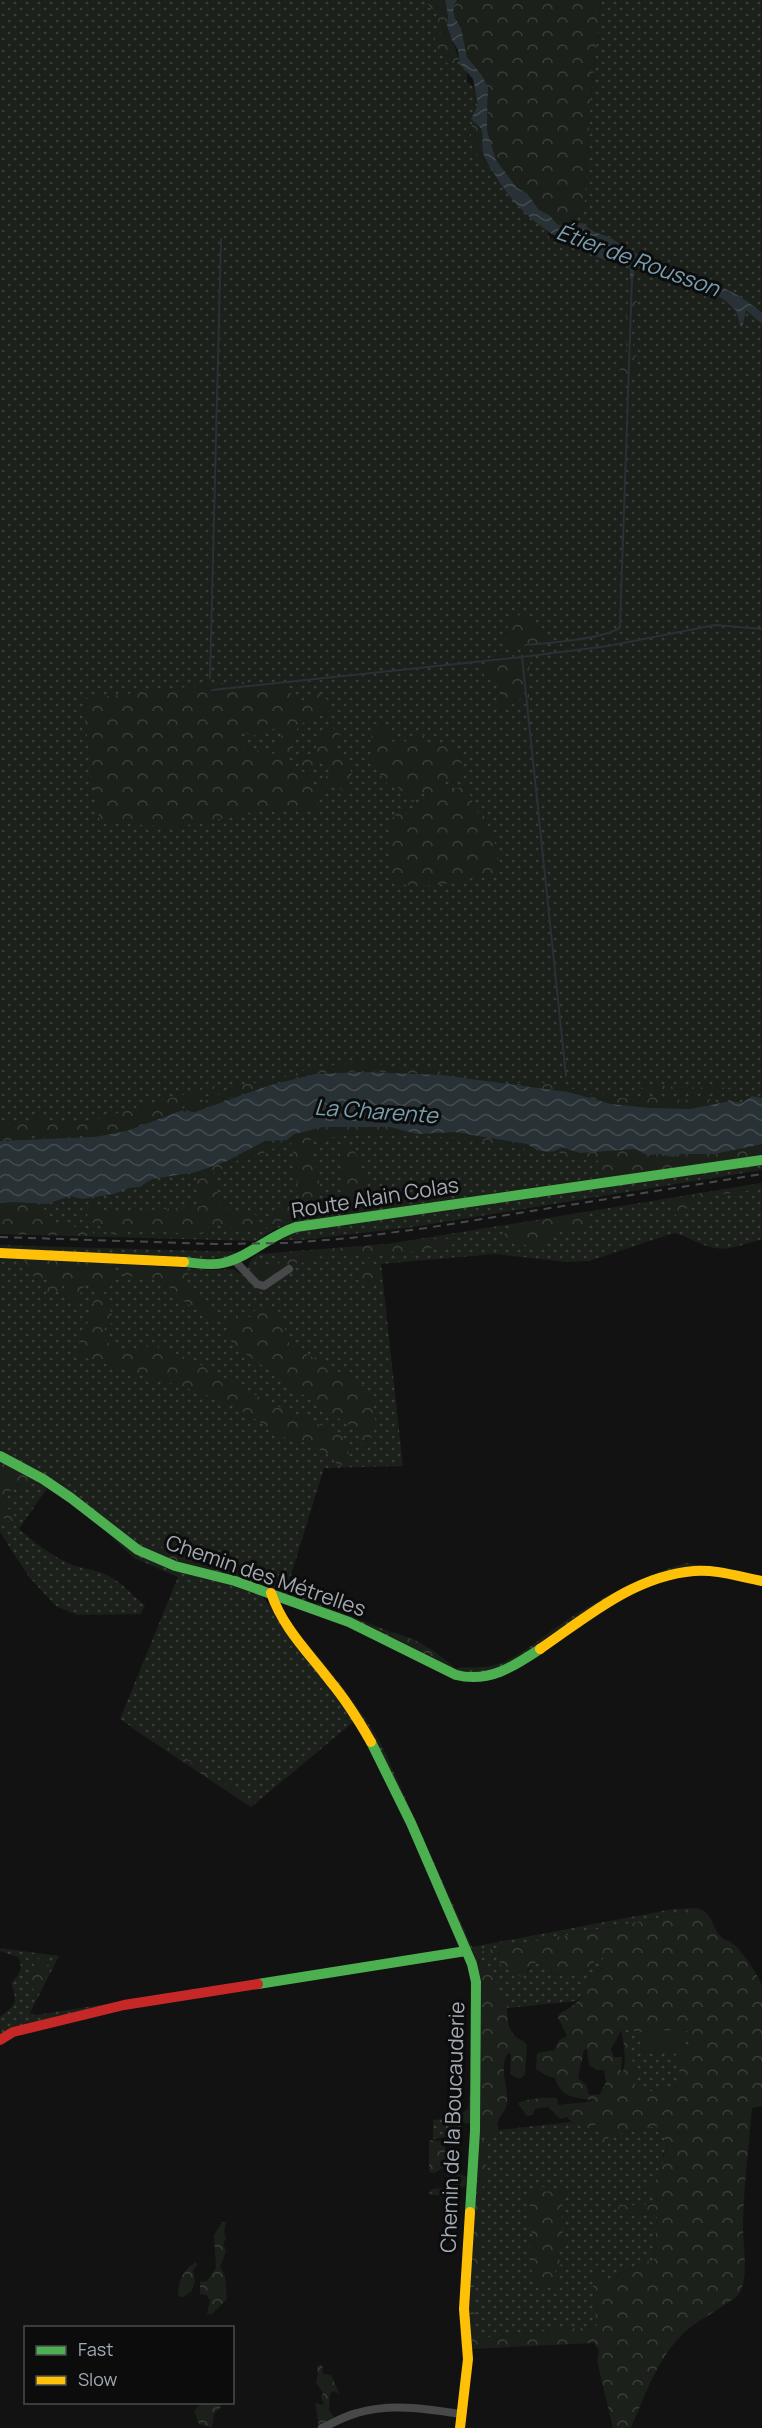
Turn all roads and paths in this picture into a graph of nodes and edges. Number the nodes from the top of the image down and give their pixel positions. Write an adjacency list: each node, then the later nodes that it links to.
1 (762, 1160): 3 (street, Route Alain Colas)
2 (0, 1252): 3 (street, Route Alain Colas)
3 (234, 1260): 4 (street)
4 (289, 1269)
5 (0, 1455): 7 (street, Chemin des Métrelles)
6 (762, 1581): 7 (street, Chemin des Métrelles)
7 (270, 1593): 8 (street, Chemin de la Boucauderie)
8 (466, 1951): 9 (street); 10 (street, Chemin de la Boucauderie)
9 (0, 2040)
10 (461, 2414): 11 (street); 12 (street, Chemin de la Boucauderie)
11 (322, 2428)
12 (460, 2428)

